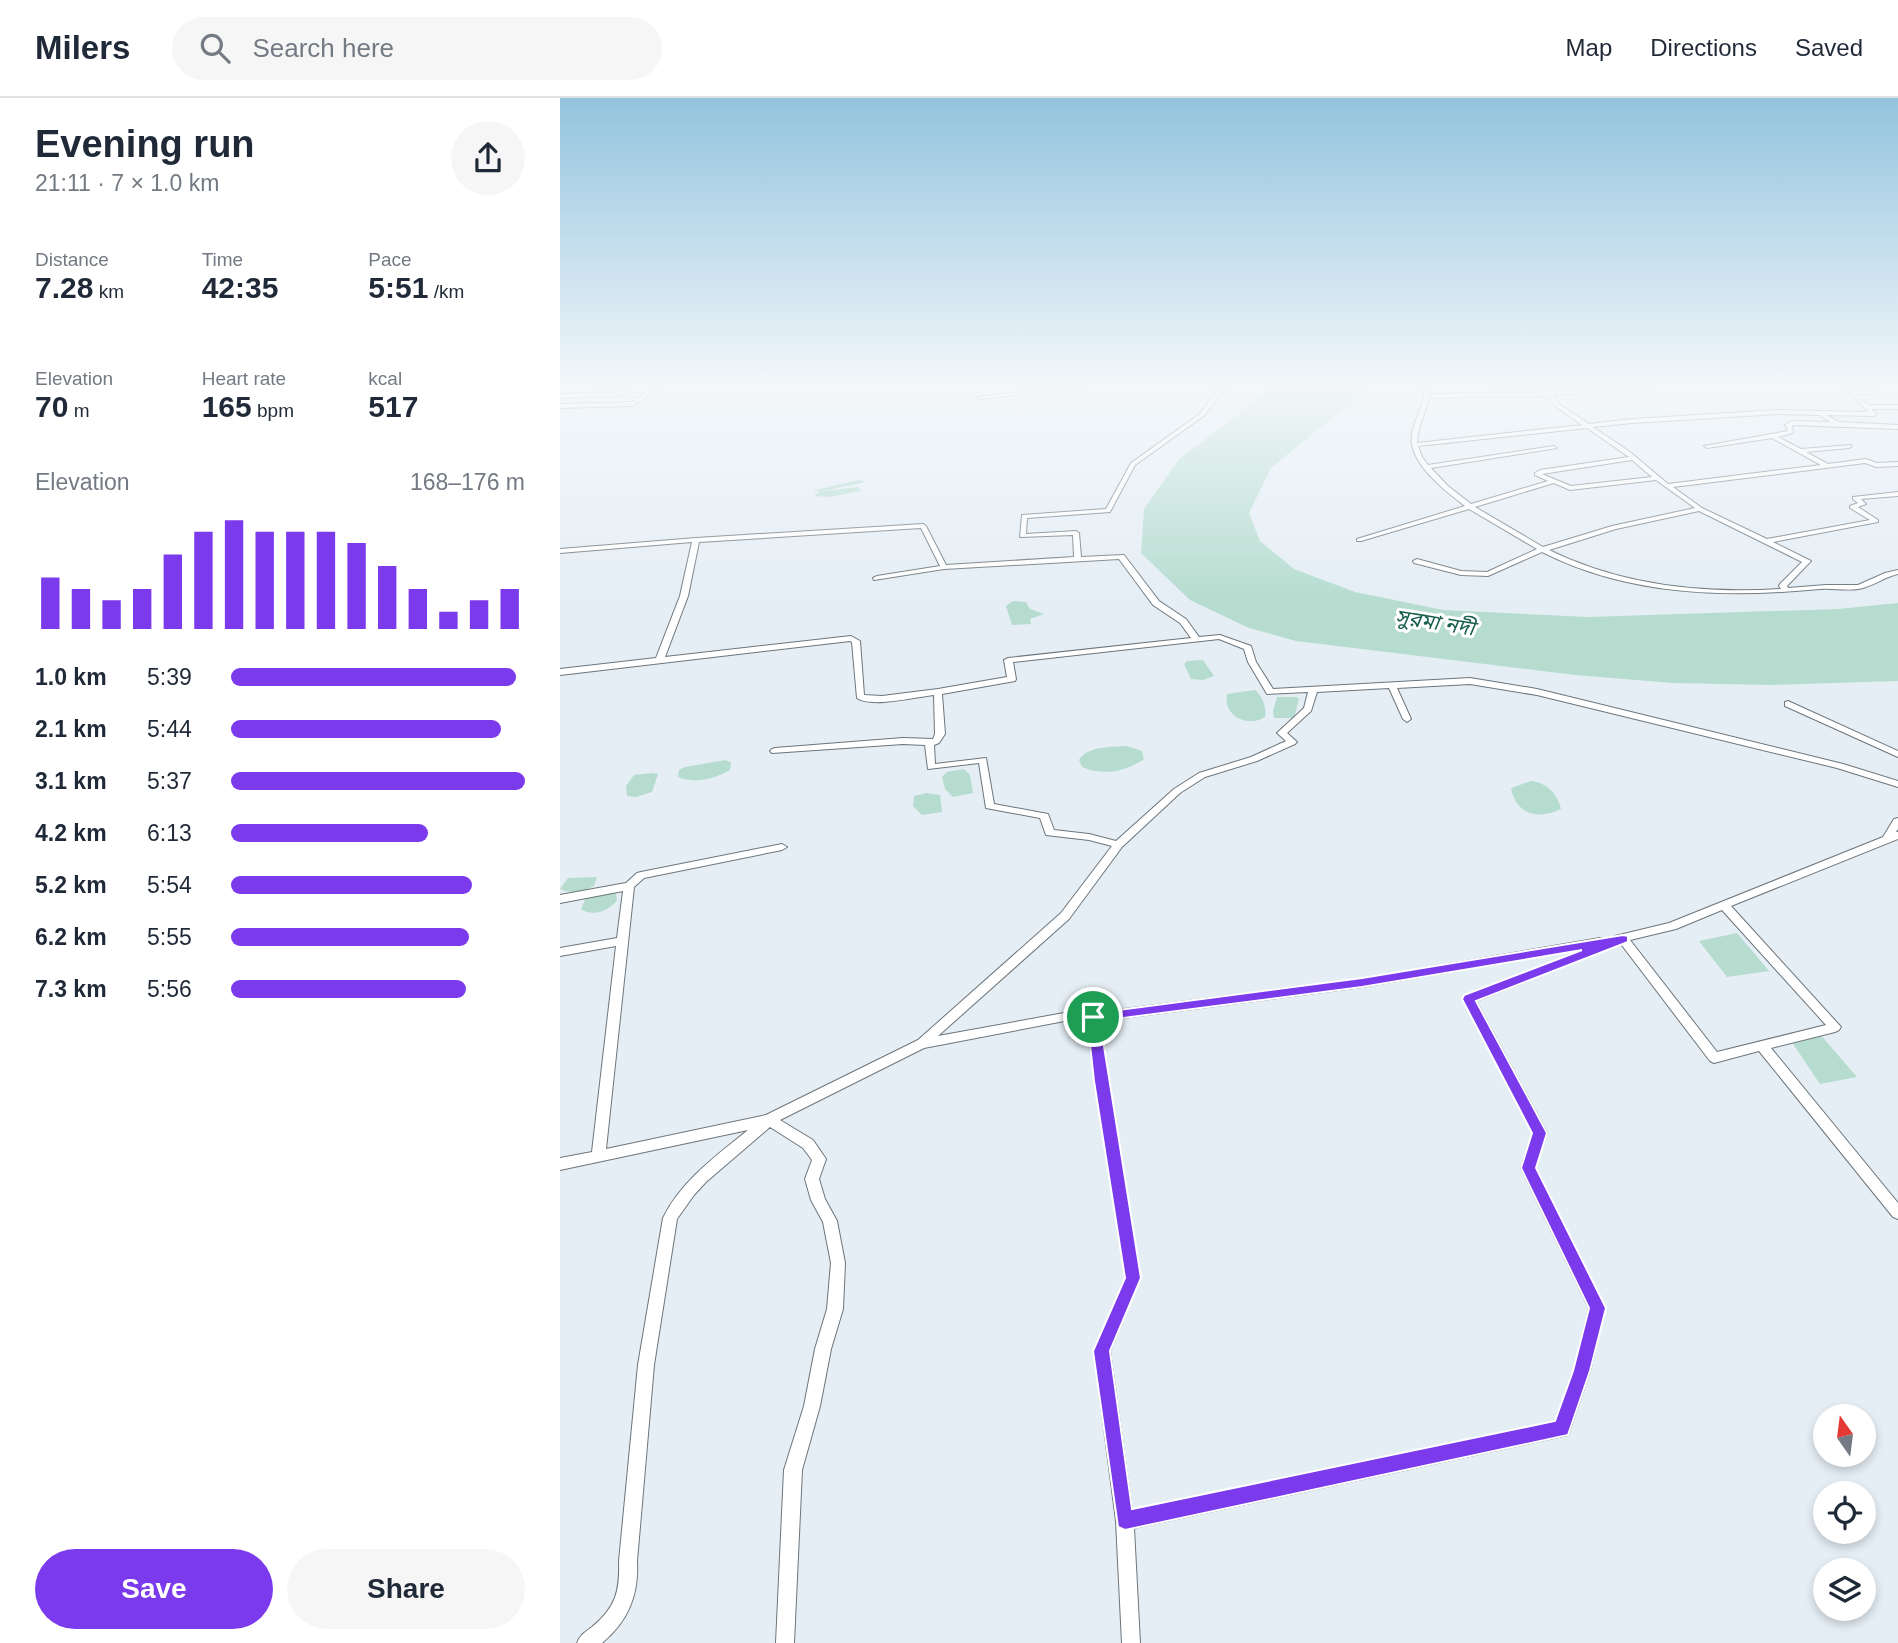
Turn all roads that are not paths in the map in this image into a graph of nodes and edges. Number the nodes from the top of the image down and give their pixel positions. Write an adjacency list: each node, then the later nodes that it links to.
1 (1140, 459): 21 (street)
2 (1421, 459): 9 (street)
3 (1480, 459): 9 (street)
4 (1626, 459): 11 (street)
5 (1634, 459): 10 (street)
6 (1815, 459): 8 (street)
7 (1898, 464): 8 (street)
8 (1827, 466): 12 (street)
9 (1428, 467): 14 (street)
10 (1656, 478): 11 (street); 12 (street)
11 (1552, 481): 14 (street)
12 (1667, 486): 15 (street)
13 (1898, 494): 18 (street)
14 (1471, 508): 17 (street); 19 (street)
15 (1700, 509): 18 (street); 19 (street)
16 (696, 540): 20 (street); 23 (street); 28 (street)
17 (1359, 540)
18 (1767, 541): 26 (street)
19 (1544, 550): 22 (street); 26 (street)
20 (560, 551)
21 (1078, 559): 23 (street); 27 (street)
22 (1417, 561)
23 (944, 567): 25 (street)
24 (1898, 572): 26 (street)
25 (877, 578)
26 (1786, 590)
27 (1196, 639): 31 (street); 32 (street)
28 (659, 662): 29 (street); 32 (street)
29 (560, 672)
30 (1392, 685): 31 (street); 34 (street); 38 (street)
31 (1313, 691): 41 (street)
32 (938, 692): 35 (street)
33 (1788, 704): 37 (street)
34 (1407, 719)
35 (929, 743): 36 (street); 41 (street)
36 (775, 751)
37 (1898, 754)
38 (1898, 784)
39 (1898, 821): 40 (street)
40 (1892, 837): 45 (street)
41 (1118, 845): 50 (street)
42 (782, 847): 43 (street)
43 (629, 886): 44 (street); 47 (street)
44 (560, 899)
45 (1724, 906): 46 (street); 51 (street)
46 (1623, 939): 49 (street); 51 (street); 56 (street)
47 (621, 941): 48 (street); 53 (street)
48 (560, 952)
49 (1093, 1017): 50 (street); 56 (street)
50 (921, 1044): 52 (street)
51 (1762, 1046): 55 (street)
52 (769, 1120): 53 (street); 57 (street); 58 (street)
53 (598, 1156): 54 (street)
54 (560, 1164)
55 (1898, 1213)
56 (1125, 1521): 59 (street)
57 (586, 1643)
58 (785, 1643)
59 (1131, 1643)

